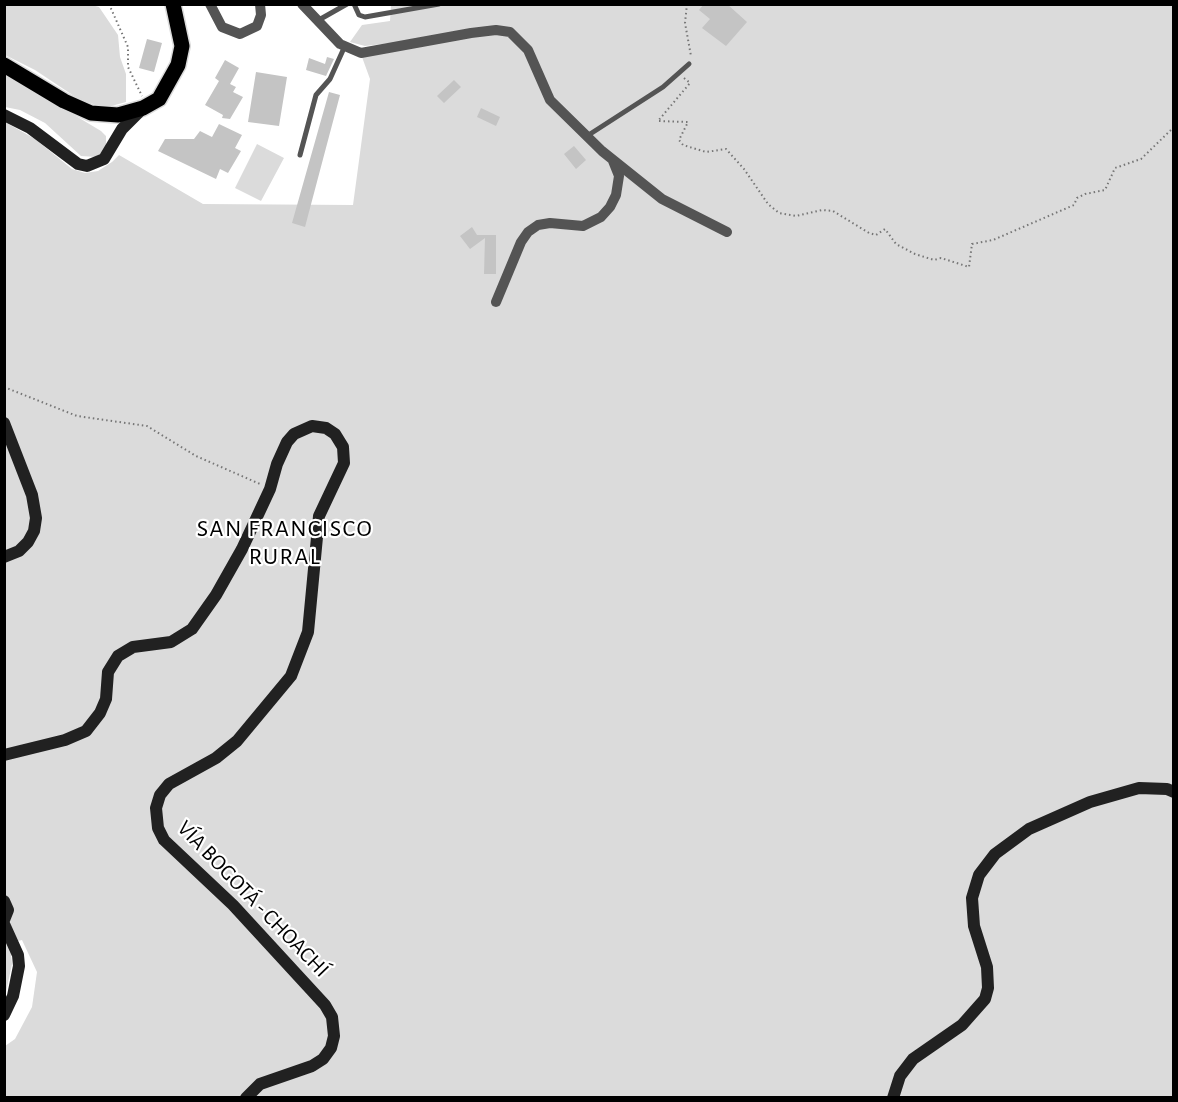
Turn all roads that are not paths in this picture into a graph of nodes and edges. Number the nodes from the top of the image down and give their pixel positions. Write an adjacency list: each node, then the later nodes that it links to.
1 (173, 4): 12 (main road)
2 (210, 4): 3 (street)
3 (260, 4)
4 (302, 4): 8 (street)
5 (347, 4): 8 (lane)
6 (354, 4): 7 (lane)
7 (439, 4)
8 (317, 21): 9 (street)
9 (344, 48): 15 (street); 17 (lane)
10 (689, 64): 15 (lane)
11 (4, 65): 13 (main road)
12 (146, 107): 13 (main road); 16 (main road)
13 (98, 114): 16 (main road)
14 (4, 115): 16 (main road)
15 (587, 136): 18 (street)
16 (116, 137)
17 (300, 155)
18 (613, 161): 19 (street); 20 (street)
19 (727, 232)
20 (496, 303)
21 (4, 423): 22 (main road)
22 (4, 557)
23 (4, 755): 28 (main road, VÍA BOGOTÁ - CHOACHÍ)
24 (1173, 792): 29 (main road)
25 (4, 902): 26 (main road)
26 (4, 922): 27 (main road)
27 (4, 1015)
28 (246, 1098)
29 (893, 1098)

